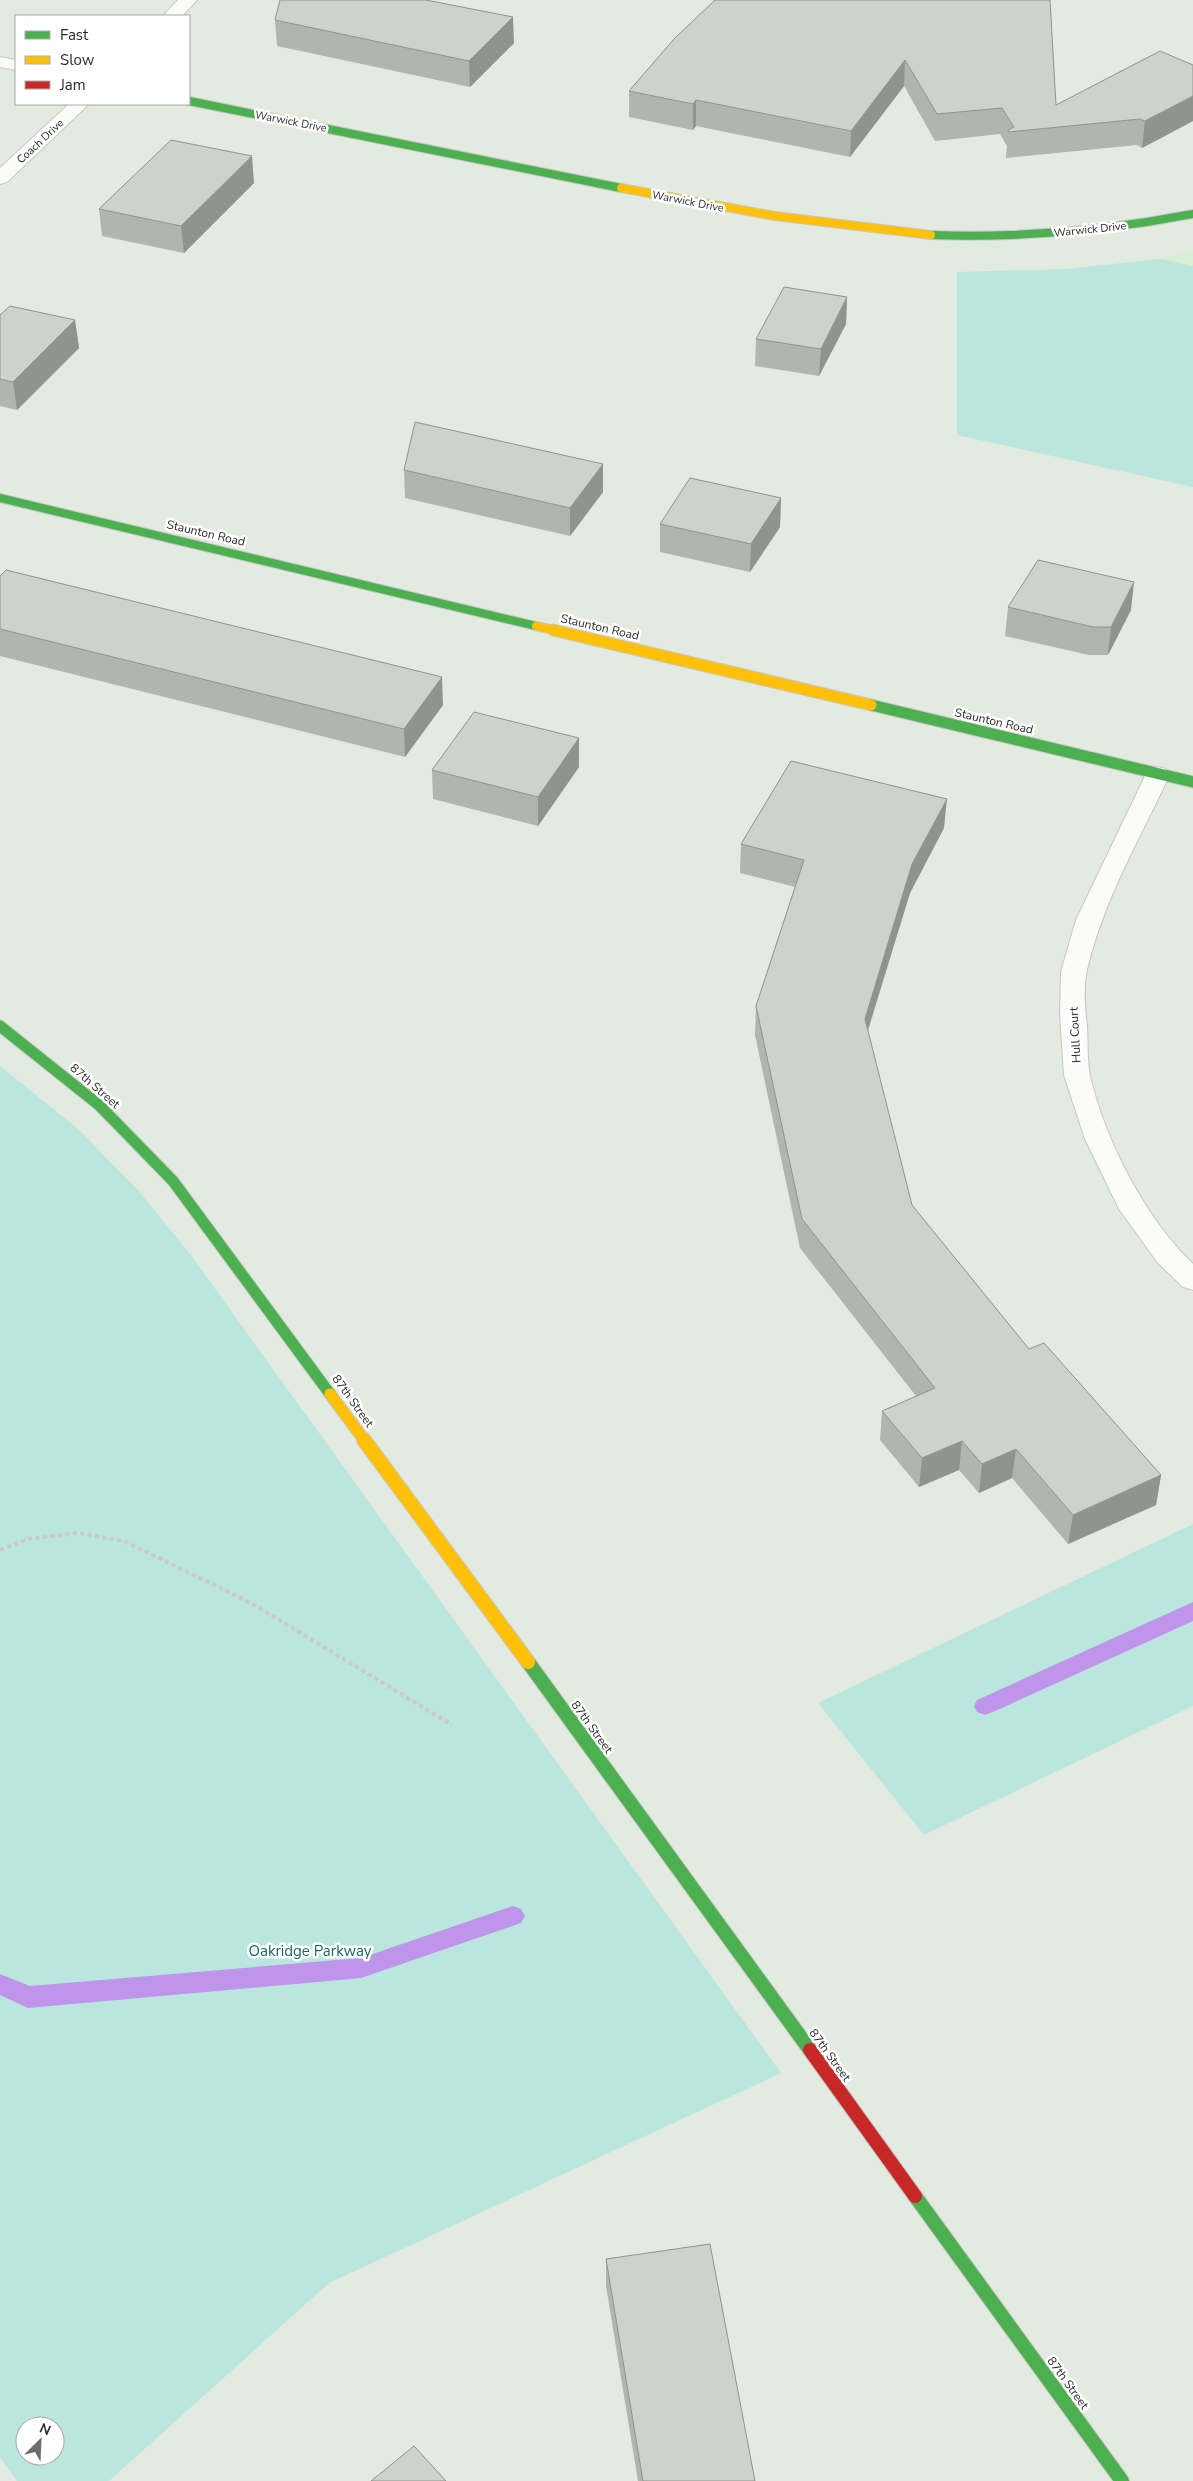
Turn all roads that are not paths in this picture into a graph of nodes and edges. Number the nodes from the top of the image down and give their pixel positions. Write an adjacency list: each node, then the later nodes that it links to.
1 (188, 0): 2 (street)
2 (173, 15)
3 (0, 62): 4 (street)
4 (15, 65)
5 (190, 101): 8 (street, Warwick Drive)
6 (79, 105): 7 (street, Coach Drive)
7 (0, 178)
8 (1193, 214)
9 (0, 498): 10 (street, Staunton Road)
10 (1158, 774): 11 (street, Staunton Road); 13 (street, Hull Court)
11 (1193, 782)
12 (0, 1026): 14 (street, 87th Street)
13 (1193, 1280)
14 (1122, 2481)

